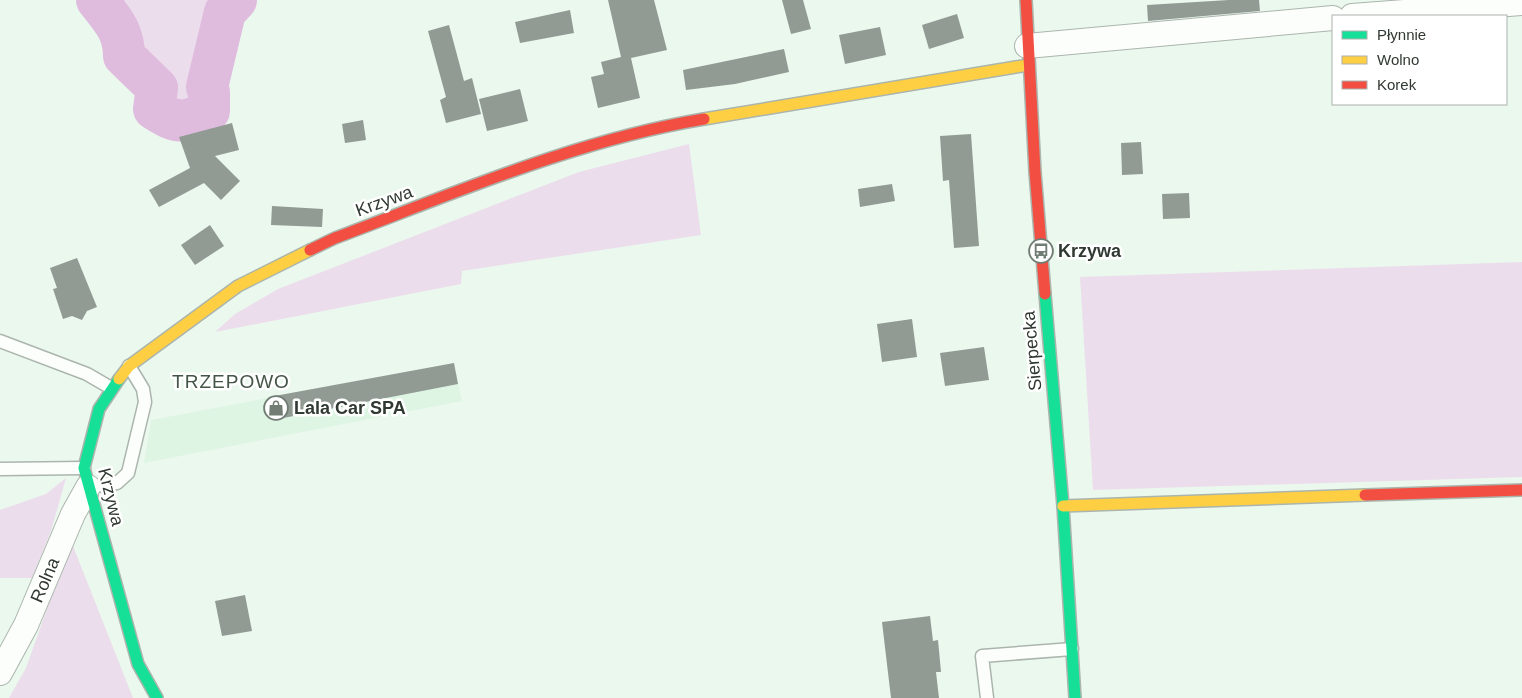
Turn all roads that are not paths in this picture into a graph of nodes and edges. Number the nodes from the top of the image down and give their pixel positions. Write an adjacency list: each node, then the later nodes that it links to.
1 (1026, 0): 5 (street, Sierpecka)
2 (1522, 3): 3 (street)
3 (1365, 15)
4 (1332, 18): 5 (street)
5 (1027, 55): 7 (street, Krzywa); 12 (street, Sierpecka)
6 (0, 341): 8 (lane)
7 (129, 366): 8 (street, Krzywa); 10 (lane)
8 (110, 388): 10 (street, Krzywa)
9 (0, 469): 10 (lane)
10 (86, 477): 14 (street, Rolna); 15 (street, Krzywa)
11 (1522, 490): 12 (street)
12 (1063, 506): 13 (street, Sierpecka)
13 (1072, 649): 16 (lane); 17 (street, Sierpecka)
14 (0, 672)
15 (157, 698)
16 (987, 698)
17 (1075, 698)

